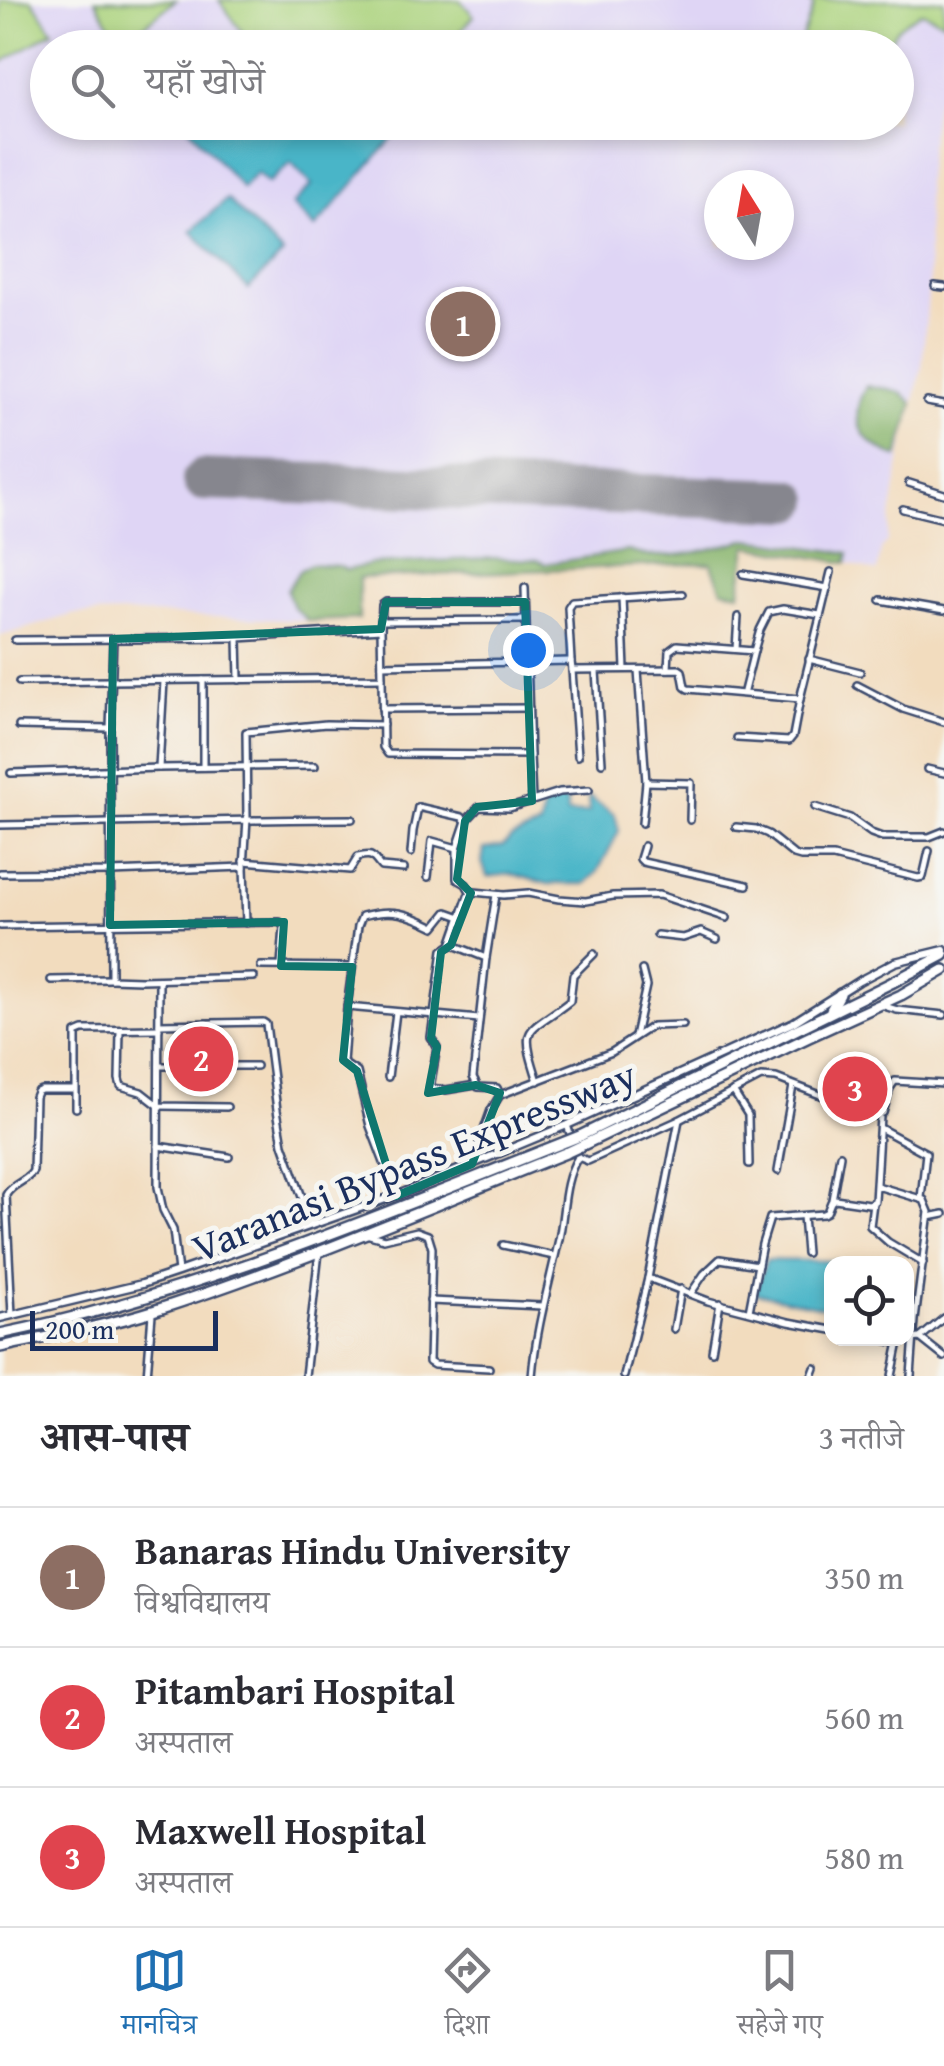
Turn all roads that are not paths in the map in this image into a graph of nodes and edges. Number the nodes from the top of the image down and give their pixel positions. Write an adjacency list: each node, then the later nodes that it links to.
1 (935, 286): 2 (street)
2 (944, 286)
3 (927, 402): 4 (street)
4 (944, 405)
5 (909, 483): 6 (street)
6 (944, 494)
7 (903, 509): 8 (street)
8 (944, 519)
9 (832, 572): 12 (street)
10 (743, 574): 12 (street)
11 (525, 588): 16 (street)
12 (828, 588): 18 (street)
13 (683, 594): 14 (street)
14 (622, 598): 29 (street); 35 (street)
15 (881, 600): 17 (street)
16 (525, 602): 20 (street); 21 (street)
17 (944, 611)
18 (820, 615): 27 (street); 28 (street)
19 (738, 617): 26 (street)
20 (526, 620): 21 (street); 30 (street)
21 (382, 621): 22 (street)
22 (381, 629): 23 (street); 31 (street)
23 (238, 638): 24 (street); 41 (street)
24 (113, 639): 25 (street); 39 (street)
25 (15, 640)
26 (736, 649): 27 (street); 32 (street)
27 (754, 651): 45 (street)
28 (809, 659): 37 (street); 46 (street)
29 (571, 661): 30 (street); 33 (street)
30 (526, 662): 31 (street); 47 (street)
31 (382, 664): 38 (street)
32 (668, 668): 36 (street); 45 (street)
33 (572, 670): 34 (street); 55 (street)
34 (596, 670): 35 (street); 56 (street)
35 (624, 670): 36 (street)
36 (638, 670): 65 (street)
37 (860, 672)
38 (382, 678): 41 (street); 48 (street)
39 (112, 680): 42 (street); 43 (street); 52 (street)
40 (204, 680): 41 (street); 42 (street); 60 (street)
41 (239, 680)
42 (164, 681): 59 (street)
43 (19, 682)
44 (856, 685): 49 (street)
45 (744, 692): 46 (street)
46 (800, 699): 53 (street)
47 (528, 708): 48 (street); 54 (street)
48 (382, 709): 50 (street)
49 (944, 722)
50 (383, 725): 54 (street); 58 (street)
51 (19, 726): 52 (street)
52 (110, 728): 62 (street)
53 (738, 738)
54 (530, 755): 67 (street)
55 (578, 756)
56 (602, 763)
57 (314, 766): 58 (street)
58 (246, 767): 60 (street); 69 (street)
59 (159, 768): 60 (street); 62 (street)
60 (203, 768)
61 (927, 769): 64 (street)
62 (110, 770): 63 (street); 74 (street)
63 (11, 773)
64 (944, 773)
65 (646, 782): 71 (street); 73 (street)
66 (590, 790): 67 (street)
67 (532, 801): 72 (street)
68 (814, 807): 77 (street)
69 (246, 819): 70 (street); 74 (street); 82 (street)
70 (352, 819)
71 (690, 820)
72 (466, 821): 79 (street); 81 (street)
73 (642, 822)
74 (110, 824): 75 (street); 84 (street)
75 (0, 825)
76 (736, 826): 80 (street)
77 (944, 831)
78 (644, 846): 87 (street)
79 (457, 848): 86 (street); 88 (street)
80 (930, 851)
81 (411, 853)
82 (244, 864): 83 (street); 84 (street); 92 (street)
83 (404, 869)
84 (111, 872): 85 (street); 93 (street)
85 (0, 873)
86 (428, 877)
87 (747, 885)
88 (471, 892): 89 (street); 90 (street)
89 (496, 894): 91 (street); 100 (street)
90 (461, 917): 97 (street); 103 (street)
91 (727, 918)
92 (246, 923): 93 (street); 102 (street)
93 (110, 925): 94 (street); 107 (street)
94 (0, 926)
95 (657, 935): 96 (street)
96 (716, 938)
97 (452, 945): 100 (street); 116 (street)
98 (944, 952): 110 (street); 114 (highway, Varanasi Bypass Expressway)
99 (594, 954): 125 (street)
100 (486, 958): 117 (street)
101 (261, 966): 102 (street)
102 (281, 966): 103 (street)
103 (352, 967): 112 (street)
104 (642, 970): 121 (street)
105 (944, 970): 111 (highway, Varanasi Bypass Expressway)
106 (254, 977): 109 (street)
107 (111, 979): 108 (street); 109 (street)
108 (52, 980)
109 (159, 980): 119 (street)
110 (840, 994): 114 (highway); 137 (street)
111 (878, 1004): 115 (street); 139 (highway, Varanasi Bypass Expressway)
112 (348, 1008): 113 (street); 149 (street)
113 (396, 1012): 116 (street); 124 (street)
114 (829, 1012): 139 (highway, Varanasi Bypass Expressway)
115 (944, 1015)
116 (435, 1016): 117 (street); 127 (street)
117 (478, 1019): 127 (street)
118 (683, 1025): 121 (street)
119 (159, 1026): 120 (street); 122 (street); 156 (street)
120 (120, 1030): 129 (street); 132 (street)
121 (634, 1039): 125 (street)
122 (159, 1066): 123 (street); 132 (street)
123 (256, 1066)
124 (388, 1077)
125 (538, 1081): 131 (street)
126 (944, 1084): 135 (street)
127 (476, 1085): 131 (street)
128 (793, 1086): 130 (street); 135 (street); 146 (street)
129 (75, 1090): 134 (street); 148 (street)
130 (732, 1091): 136 (street); 145 (street)
131 (500, 1096): 144 (street)
132 (159, 1106): 133 (street); 140 (street)
133 (227, 1107)
134 (76, 1108)
135 (880, 1116): 138 (street)
136 (679, 1120): 141 (street); 165 (street)
137 (566, 1124): 141 (street); 144 (street)
138 (880, 1128): 147 (street); 150 (street)
139 (582, 1140): 141 (highway, Varanasi Bypass Expressway, bridge)
140 (158, 1146): 143 (street); 164 (street)
141 (571, 1150): 157 (highway, Varanasi Bypass Expressway); 161 (street); 178 (highway, Varanasi Bypass Expressway)
142 (840, 1154): 151 (street)
143 (229, 1157)
144 (472, 1164): 149 (street)
145 (749, 1164)
146 (778, 1170)
147 (877, 1186): 150 (street); 152 (street)
148 (4, 1190): 173 (street)
149 (396, 1196): 156 (street)
150 (921, 1198): 155 (street)
151 (832, 1200): 152 (street); 154 (street)
152 (873, 1203): 162 (street)
153 (944, 1214): 155 (street)
154 (803, 1216): 160 (street); 163 (street)
155 (929, 1216): 162 (street)
156 (312, 1225): 164 (street)
157 (364, 1234): 159 (highway, Varanasi Bypass Expressway); 168 (street)
158 (503, 1245): 161 (street)
159 (318, 1252): 171 (highway, Varanasi Bypass Expressway); 188 (street)
160 (806, 1253)
161 (554, 1256): 170 (street)
162 (923, 1263): 179 (street)
163 (758, 1265): 167 (street); 172 (street)
164 (178, 1272): 173 (street)
165 (648, 1278): 166 (street); 190 (street)
166 (681, 1289): 167 (street); 176 (street)
167 (691, 1293): 169 (street)
168 (430, 1301): 170 (street); 185 (street)
169 (720, 1304): 172 (street); 183 (street)
170 (542, 1306): 189 (street)
171 (152, 1311): 182 (highway, Varanasi Bypass Expressway); 187 (street)
172 (750, 1311): 177 (street)
173 (12, 1315): 174 (street)
174 (0, 1318)
175 (944, 1318): 179 (street)
176 (674, 1328)
177 (824, 1328)
178 (0, 1334)
179 (918, 1338): 180 (street); 184 (street); 193 (street)
180 (914, 1339)
181 (898, 1346): 192 (street)
182 (0, 1347)
183 (712, 1351)
184 (944, 1357)
185 (489, 1368)
186 (815, 1368): 191 (street)
187 (147, 1376)
188 (305, 1376)
189 (532, 1376)
190 (624, 1376)
191 (812, 1376)
192 (892, 1376)
193 (912, 1376)

